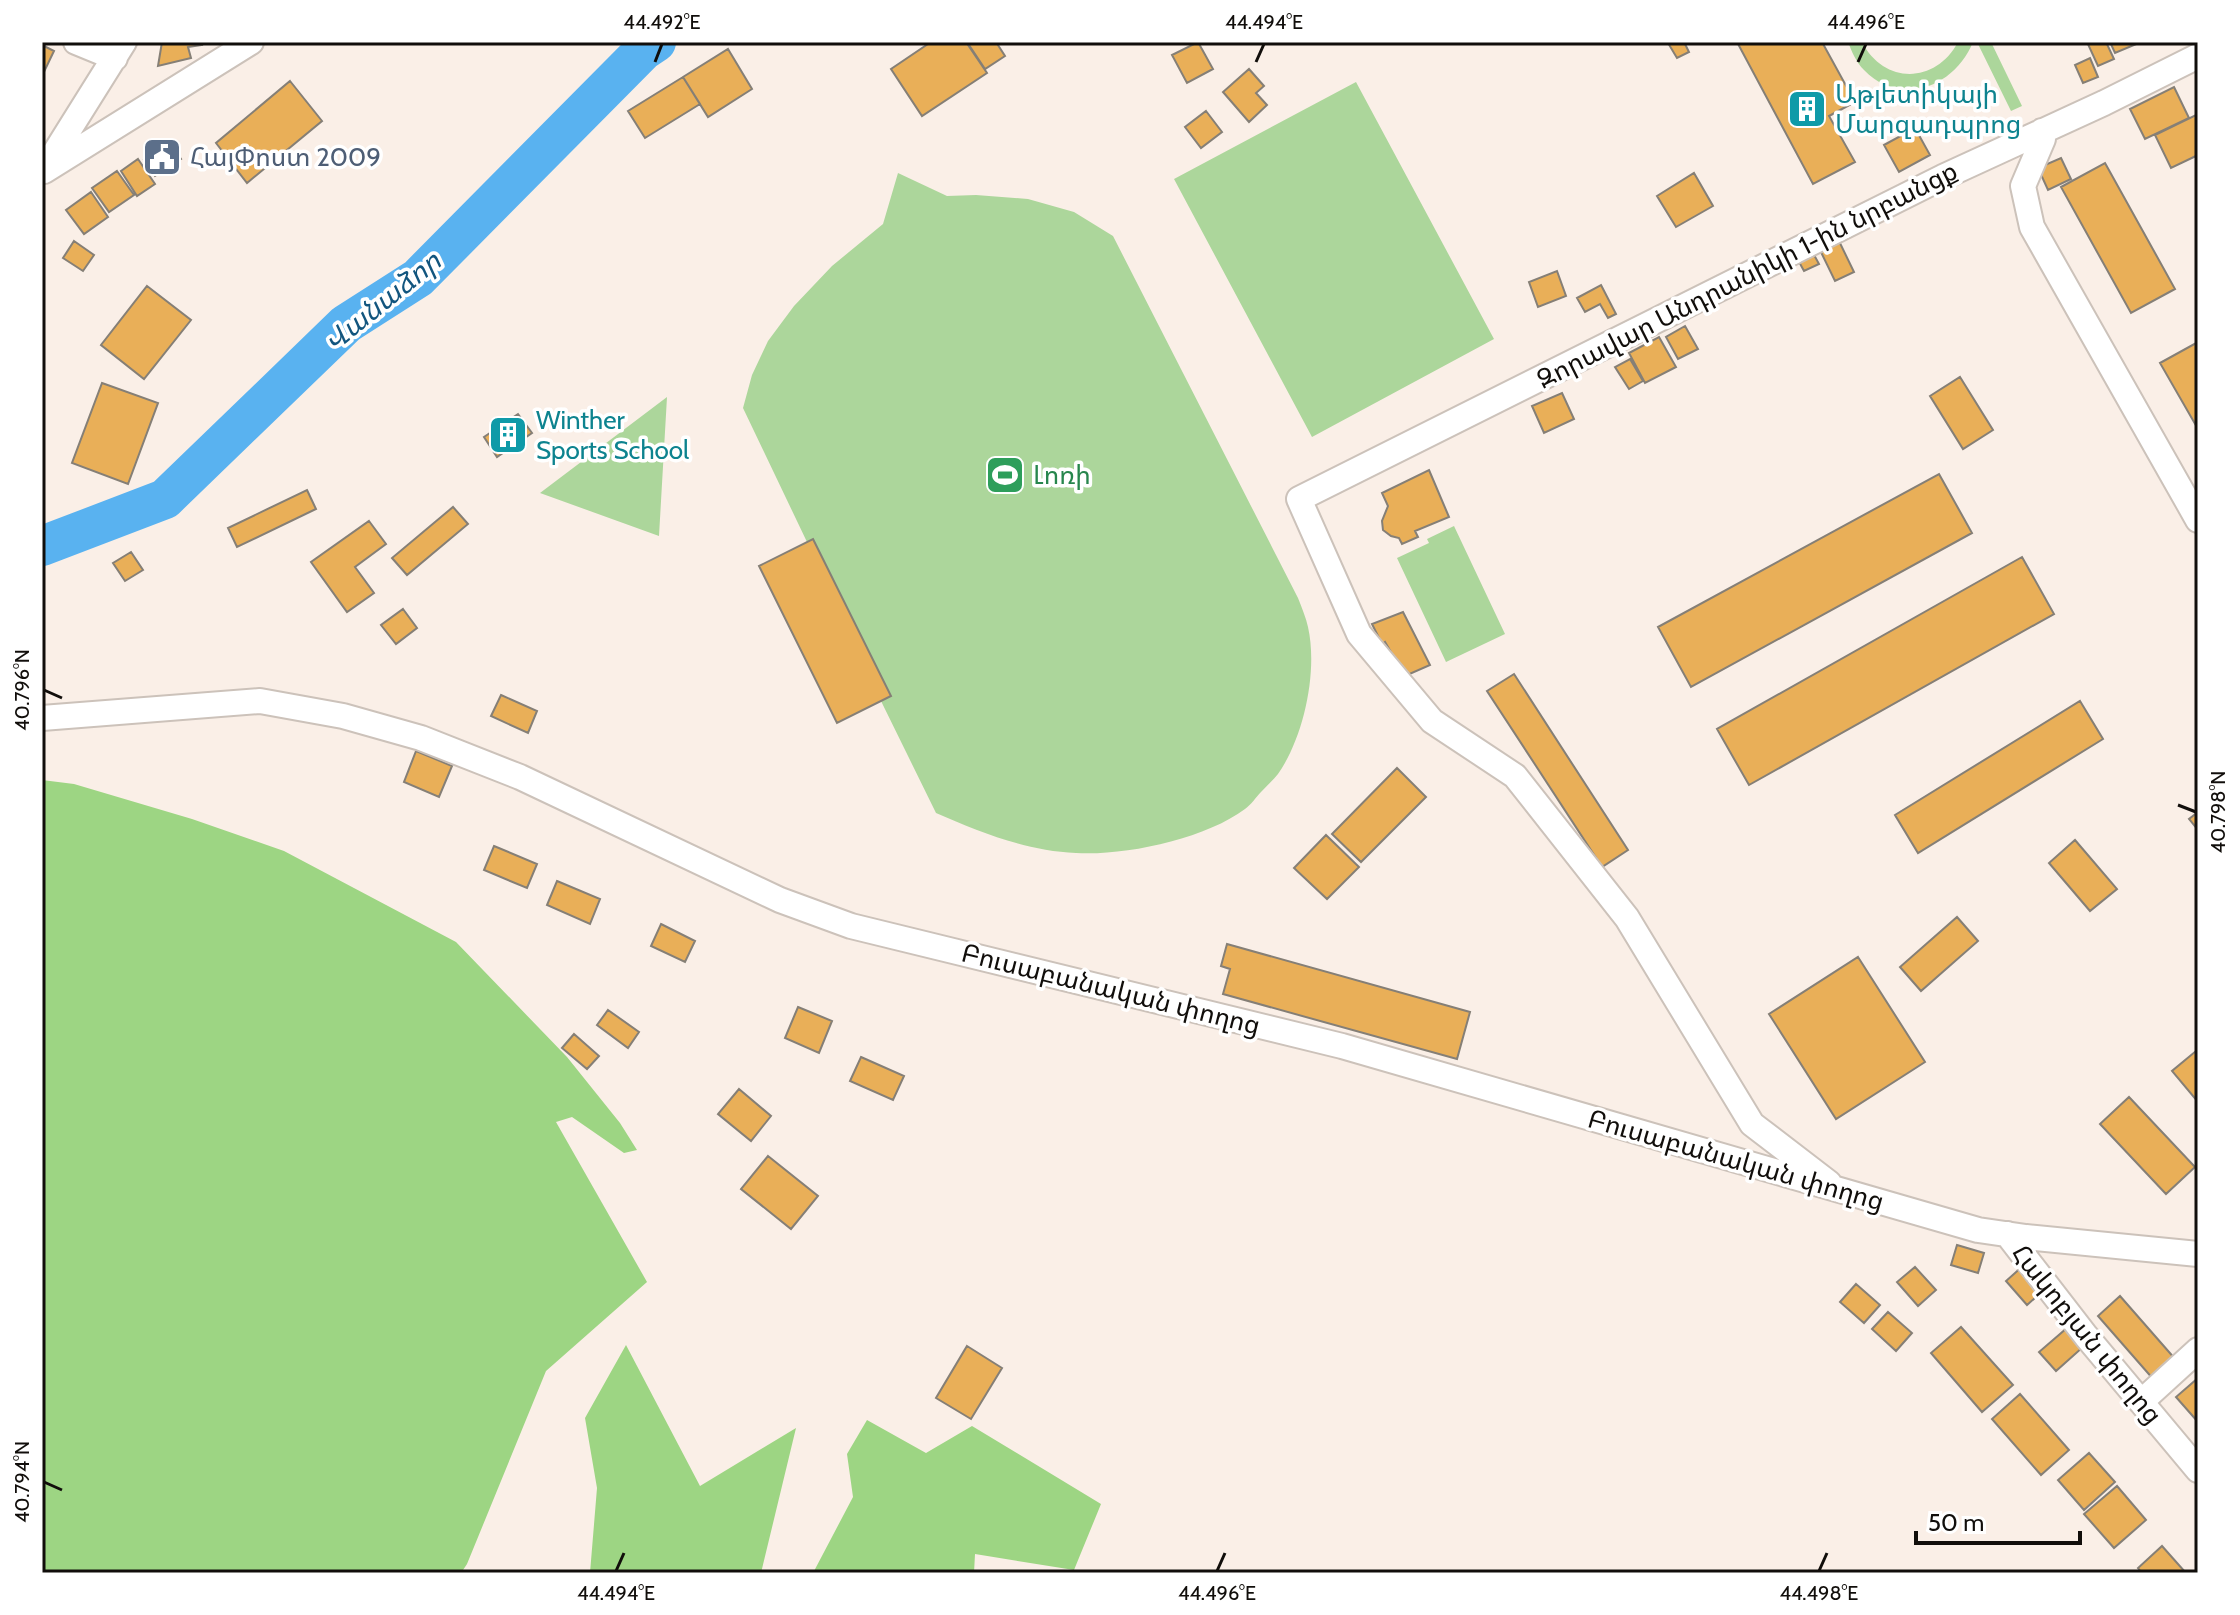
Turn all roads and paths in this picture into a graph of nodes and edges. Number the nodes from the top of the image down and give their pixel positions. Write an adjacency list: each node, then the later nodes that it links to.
1 (76, 42): 3 (street)
2 (251, 42): 6 (street)
3 (120, 50): 6 (street)
4 (2198, 56): 5 (street, Զորավար Անդրանիկի 1-ին նրբանցք)
5 (2042, 131): 7 (street); 9 (street, Զորավար Անդրանիկի 1-ին նրբանցք)
6 (43, 171)
7 (2198, 520)
8 (42, 718): 9 (street, Բուսաբանական փողոց)
9 (1837, 1190): 10 (street, Բուսաբանական փողոց)
10 (2007, 1234): 11 (street, Բուսաբանական փողոց); 13 (street, Հակոբյան փողոց)
11 (2198, 1254)
12 (2198, 1350): 13 (street)
13 (2141, 1402): 14 (street, Հակոբյան փողոց)
14 (2198, 1470)

